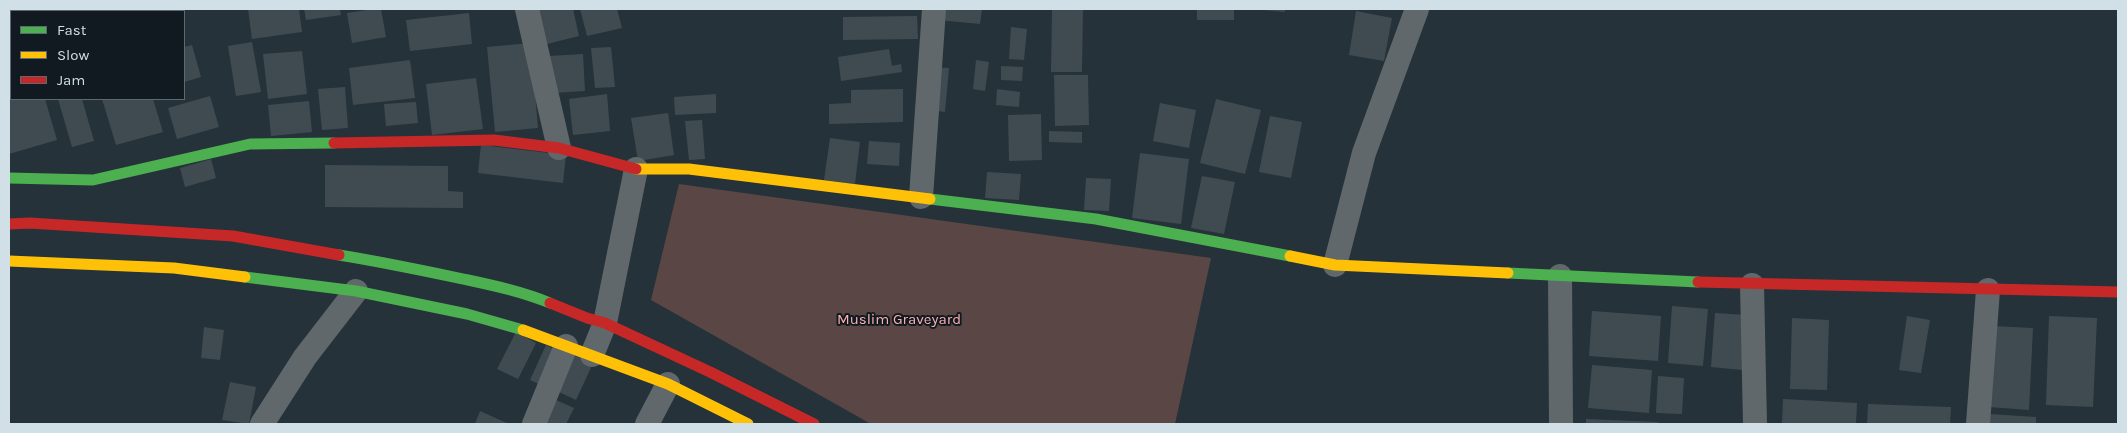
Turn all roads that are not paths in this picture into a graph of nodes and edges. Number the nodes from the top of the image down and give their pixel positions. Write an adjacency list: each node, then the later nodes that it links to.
1 (527, 9): 4 (street)
2 (934, 9): 7 (street)
3 (1417, 9): 10 (street)
4 (559, 148): 5 (main road); 6 (main road)
5 (636, 169): 7 (main road); 16 (street)
6 (9, 178)
7 (921, 197): 10 (main road)
8 (9, 224): 16 (main road)
9 (9, 261): 14 (main road)
10 (1335, 264): 11 (main road)
11 (1560, 276): 12 (main road); 25 (street)
12 (1752, 285): 13 (main road); 26 (street)
13 (1988, 290): 15 (main road); 27 (street)
14 (356, 291): 17 (main road); 20 (street)
15 (2118, 292)
16 (605, 323): 18 (street); 24 (main road)
17 (566, 346): 18 (main road); 21 (street)
18 (592, 355): 19 (main road)
19 (668, 384): 22 (street); 23 (main road)
20 (262, 424)
21 (534, 424)
22 (647, 424)
23 (748, 424)
24 (814, 424)
25 (1560, 424)
26 (1755, 424)
27 (1978, 424)

